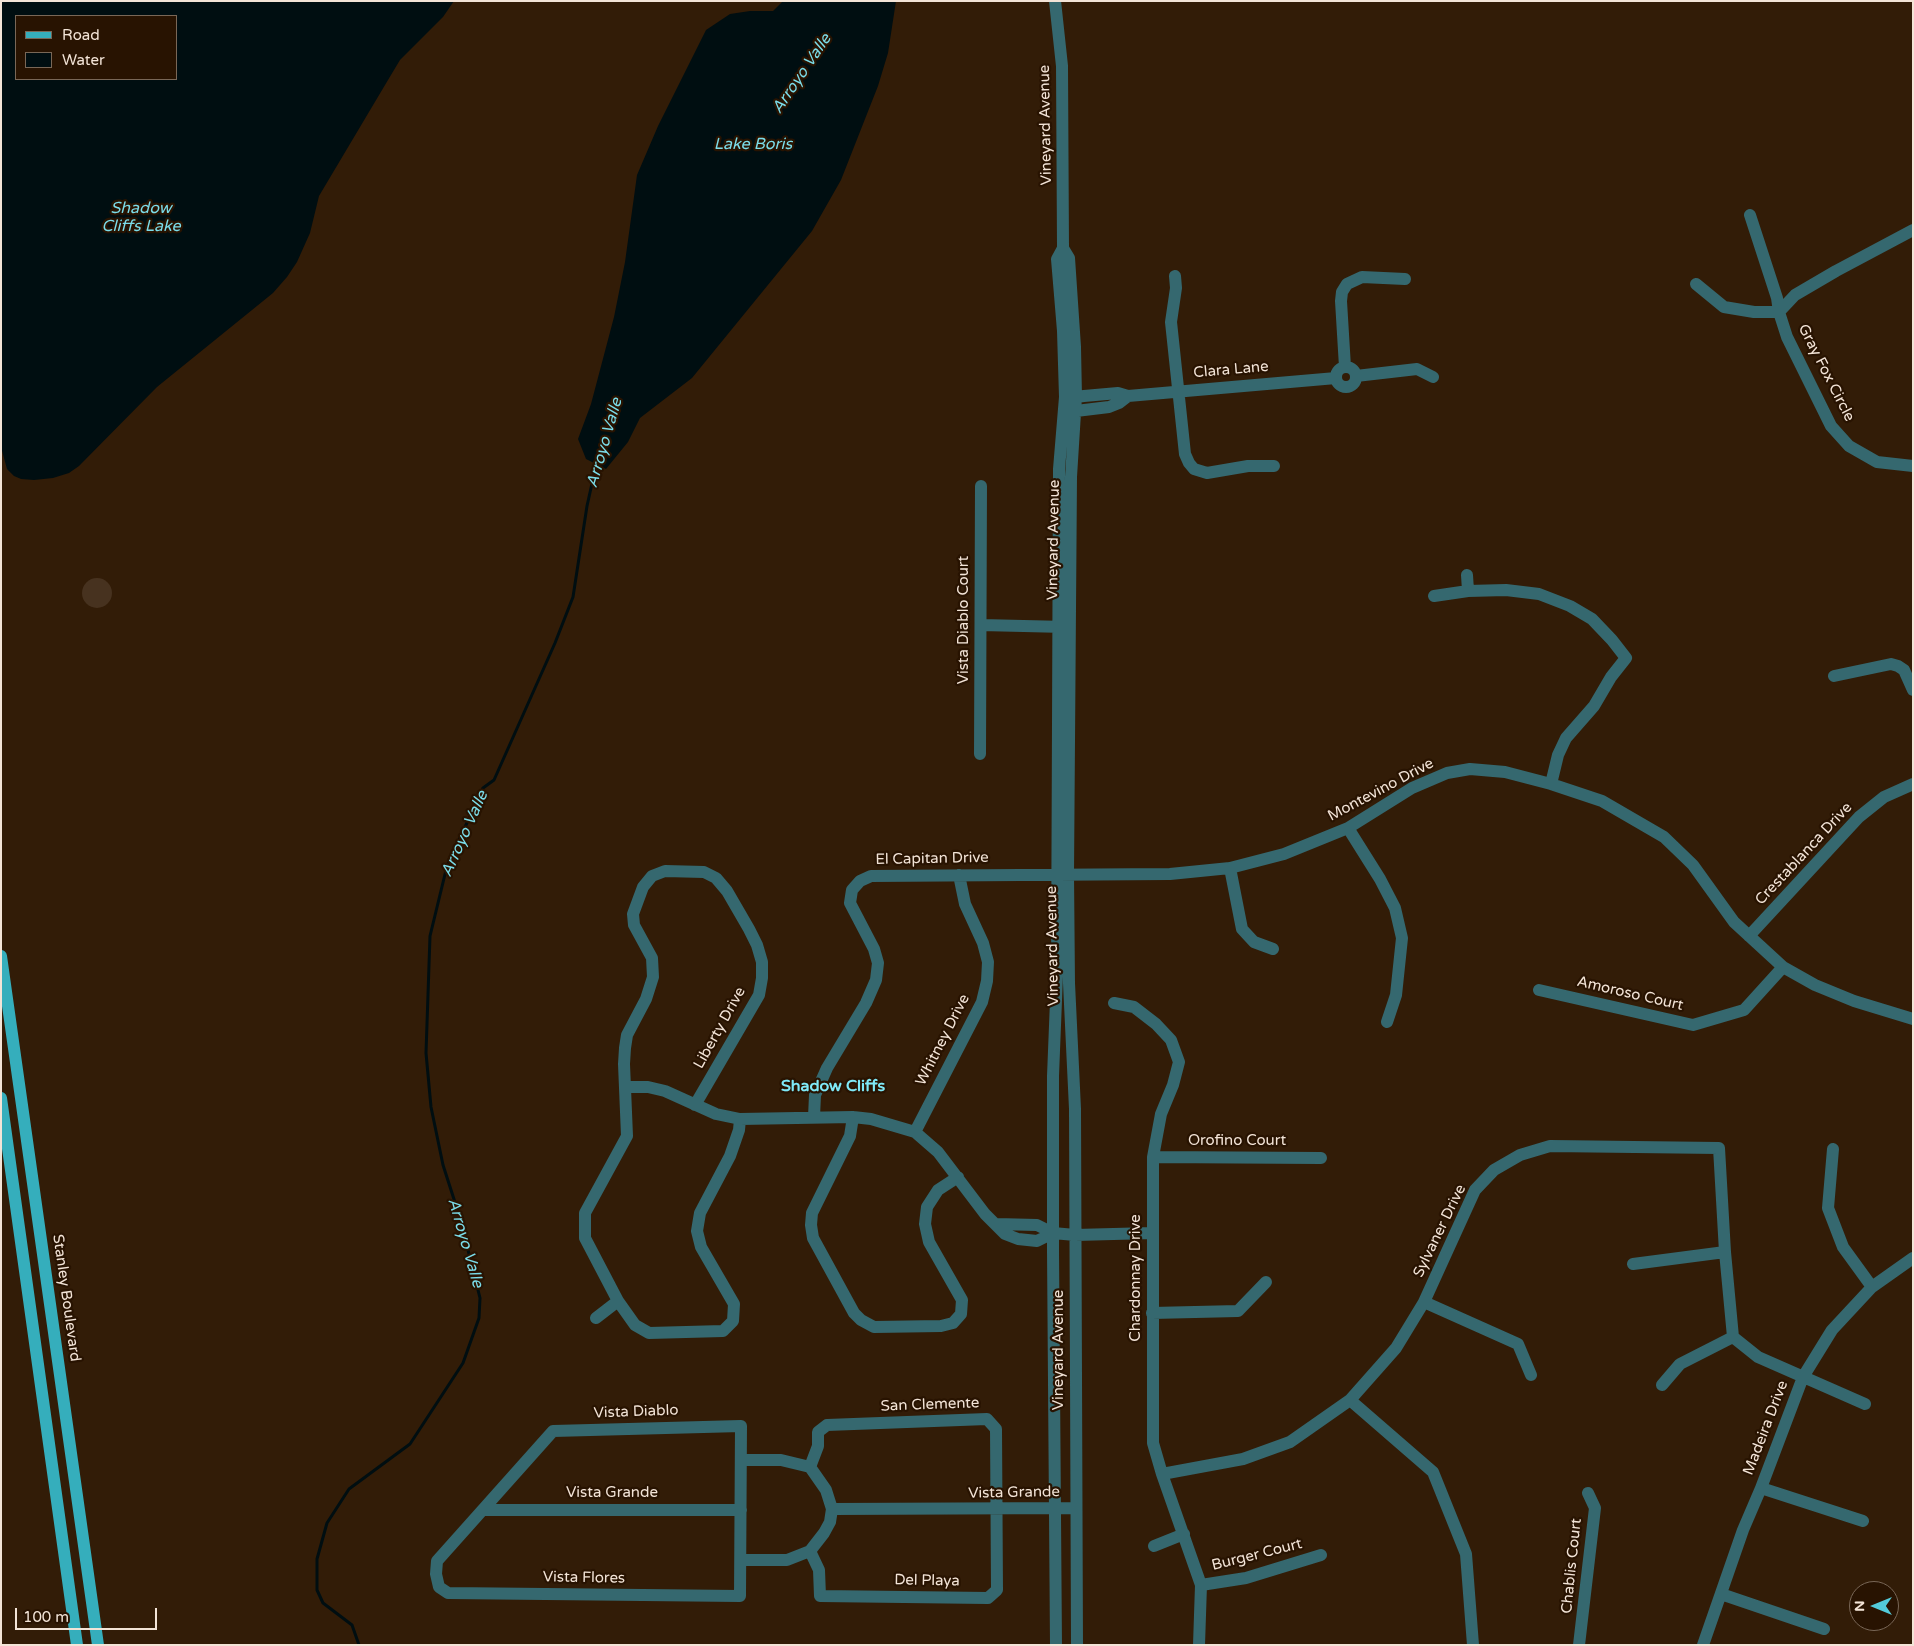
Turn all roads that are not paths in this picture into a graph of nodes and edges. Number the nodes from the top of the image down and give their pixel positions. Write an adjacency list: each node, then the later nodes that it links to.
1 (1055, 1): 4 (street, Vineyard Avenue)
2 (1750, 215): 8 (street, Gray Fox Circle)
3 (1913, 230): 8 (street)
4 (1063, 248): 15 (street, Vineyard Avenue); 16 (street, Vineyard Avenue)
5 (1175, 276): 13 (street)
6 (1405, 279): 9 (street)
7 (1696, 284): 8 (street)
8 (1779, 312): 18 (street, Gray Fox Circle)
9 (1345, 367): 10 (street); 12 (street)
10 (1356, 376): 11 (street); 12 (street)
11 (1433, 377)
12 (1336, 378): 13 (street, Clara Lane)
13 (1179, 391): 14 (street, Clara Lane); 17 (street)
14 (1128, 396): 15 (street, Clara Lane); 16 (street, Clara Lane)
15 (1076, 397): 16 (street)
16 (1070, 410): 24 (street, Vineyard Avenue)
17 (1274, 466)
18 (1913, 466)
19 (981, 486): 23 (street, Vista Diablo Court)
20 (1467, 575): 21 (street)
21 (1468, 592): 22 (street); 28 (street)
22 (1434, 596)
23 (981, 625): 24 (street); 27 (street, Vista Diablo Court)
24 (1064, 627): 33 (street, Vineyard Avenue)
25 (1834, 676): 26 (street)
26 (1913, 690)
27 (980, 754)
28 (1551, 784): 30 (street, Montevino Drive); 34 (street, Montevino Drive)
29 (1913, 784): 34 (street, Crestablanca Drive)
30 (1348, 828): 31 (street, Montevino Drive); 41 (street)
31 (1230, 868): 33 (street, Montevino Drive); 35 (street)
32 (959, 874): 33 (street, El Capitan Drive); 45 (street, El Capitan Drive); 48 (street, Whitney Drive)
33 (1062, 874): 53 (street, Vineyard Avenue); 55 (street, Vineyard Avenue)
34 (1749, 936): 37 (street, Montevino Drive)
35 (1273, 949)
36 (1, 956): 92 (main road, Stanley Boulevard)
37 (1783, 967): 38 (street, Amoroso Court); 40 (street, Montevino Drive)
38 (1539, 990)
39 (1114, 1003): 50 (street, Chardonnay Drive)
40 (1913, 1019)
41 (1386, 1022)
42 (625, 1087): 44 (street); 44 (street, Liberty Drive); 61 (street, Liberty Drive)
43 (1, 1098): 91 (main road)
44 (695, 1105): 47 (street)
45 (814, 1117): 46 (street); 47 (street)
46 (853, 1117): 48 (street); 52 (street)
47 (740, 1119): 61 (street, Liberty Drive)
48 (914, 1132): 52 (street)
49 (1833, 1149): 60 (street)
50 (1154, 1157): 51 (street, Orofino Court); 54 (street, Chardonnay Drive)
51 (1321, 1158)
52 (958, 1176): 53 (street)
53 (1052, 1233): 55 (street); 78 (street, Vineyard Avenue)
54 (1152, 1233): 55 (street); 63 (street, Chardonnay Drive)
55 (1075, 1235): 76 (street, Vineyard Avenue)
56 (1725, 1252): 58 (street); 62 (street, Sylvaner Drive); 65 (street, Sylvaner Drive)
57 (1913, 1258): 60 (street, Madeira Drive)
58 (1633, 1264)
59 (1266, 1282): 63 (street)
60 (1872, 1287): 67 (street, Madeira Drive)
61 (618, 1300): 64 (street)
62 (1424, 1302): 66 (street); 69 (street, Sylvaner Drive)
63 (1152, 1314): 73 (street, Chardonnay Drive)
64 (596, 1318)
65 (1733, 1337): 67 (street); 68 (street)
66 (1531, 1375)
67 (1803, 1377): 70 (street); 74 (street, Madeira Drive)
68 (1662, 1385)
69 (1350, 1400): 73 (street, Sylvaner Drive); 96 (street)
70 (1866, 1404)
71 (741, 1460): 72 (street); 79 (street, Vista Diablo); 80 (street, Vista Diablo)
72 (810, 1467): 77 (street); 81 (street, San Clemente)
73 (1162, 1474): 83 (street, Chardonnay Drive)
74 (1761, 1488): 82 (street); 89 (street, Madeira Drive)
75 (1588, 1493): 97 (street, Chablis Court)
76 (1076, 1508): 78 (street, Vista Grande); 94 (street, Vineyard Avenue)
77 (832, 1509): 81 (street, Vista Grande); 85 (street)
78 (1054, 1509): 81 (street, Vista Grande); 93 (street, Vineyard Avenue)
79 (483, 1510): 80 (street, Vista Grande); 87 (street, Vista Flores)
80 (741, 1510): 87 (street, Vista Flores)
81 (996, 1510): 85 (street, Del Playa)
82 (1863, 1521)
83 (1184, 1534): 84 (street); 88 (street, Chardonnay Drive)
84 (1154, 1546)
85 (810, 1551): 87 (street)
86 (1321, 1555): 88 (street, Burger Court)
87 (741, 1560)
88 (1201, 1585): 95 (street)
89 (1721, 1594): 90 (street); 98 (street, Madeira Drive)
90 (1824, 1630)
91 (77, 1645)
92 (98, 1645)
93 (1056, 1645)
94 (1077, 1645)
95 (1199, 1645)
96 (1473, 1645)
97 (1579, 1645)
98 (1703, 1645)

